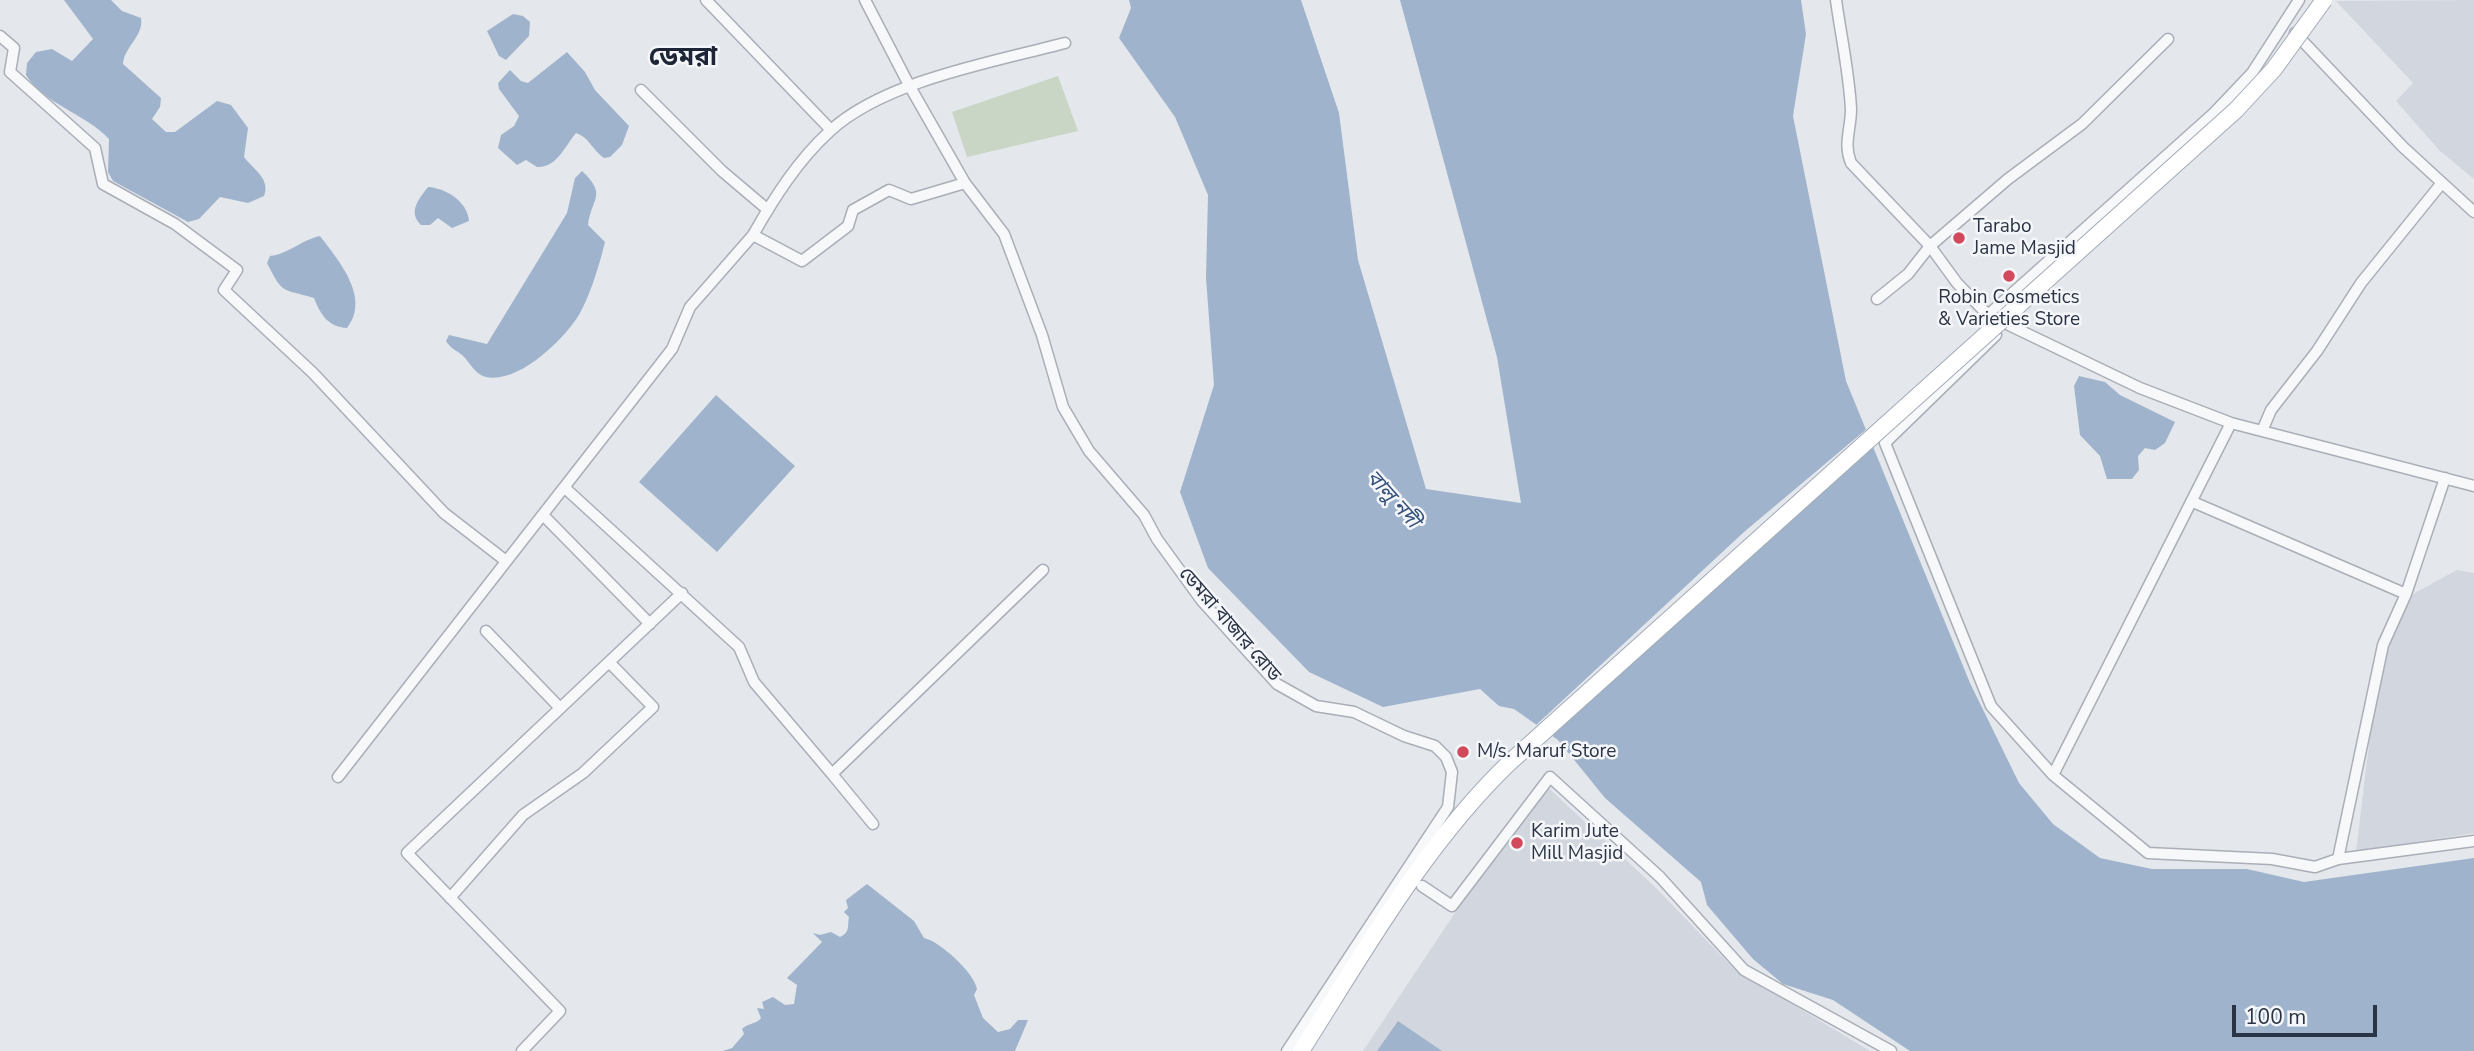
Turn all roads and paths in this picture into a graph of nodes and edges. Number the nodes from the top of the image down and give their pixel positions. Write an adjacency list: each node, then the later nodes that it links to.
1 (706, 0): 12 (street)
2 (865, 0): 10 (street, ডেমরা বাজার রোড)
3 (1836, 0): 18 (street)
4 (2299, 0): 6 (street)
5 (2324, 0): 48 (main road, bridge)
6 (2286, 23): 14 (street); 20 (street)
7 (0, 36): 29 (street)
8 (2168, 38): 18 (street)
9 (1065, 43): 10 (street)
10 (909, 85): 12 (street); 13 (street, ডেমরা বাজার রোড)
11 (640, 90): 15 (street)
12 (831, 130): 15 (street)
13 (965, 183): 17 (street); 47 (street, ডেমরা বাজার রোড)
14 (2441, 184): 16 (street); 23 (street)
15 (768, 209): 17 (street)
16 (2474, 212)
17 (753, 235): 26 (street)
18 (1930, 246): 19 (street); 20 (street)
19 (1877, 299)
20 (1988, 316): 21 (street)
21 (2008, 324): 22 (street); 38 (street)
22 (2231, 423): 23 (street); 27 (street)
23 (2262, 430): 24 (street)
24 (2445, 478): 25 (street); 32 (street)
25 (2474, 486)
26 (565, 488): 28 (street); 31 (street)
27 (2193, 502): 32 (street); 38 (street)
28 (543, 515): 29 (street); 33 (street)
29 (506, 561): 39 (street)
30 (1043, 570): 37 (street)
31 (682, 593): 33 (street); 37 (street)
32 (2406, 594): 42 (street)
33 (650, 624): 35 (street)
34 (486, 631): 36 (street)
35 (609, 662): 36 (street); 44 (street)
36 (560, 708): 44 (street)
37 (832, 774): 40 (street)
38 (2053, 775): 42 (street)
39 (338, 777)
40 (873, 824)
41 (2474, 841): 42 (street)
42 (2338, 859)
43 (1422, 886): 45 (street)
44 (450, 898): 46 (street)
45 (1871, 1046): 49 (street)
46 (522, 1051)
47 (1287, 1051)
48 (1301, 1051)
49 (1891, 1051)

